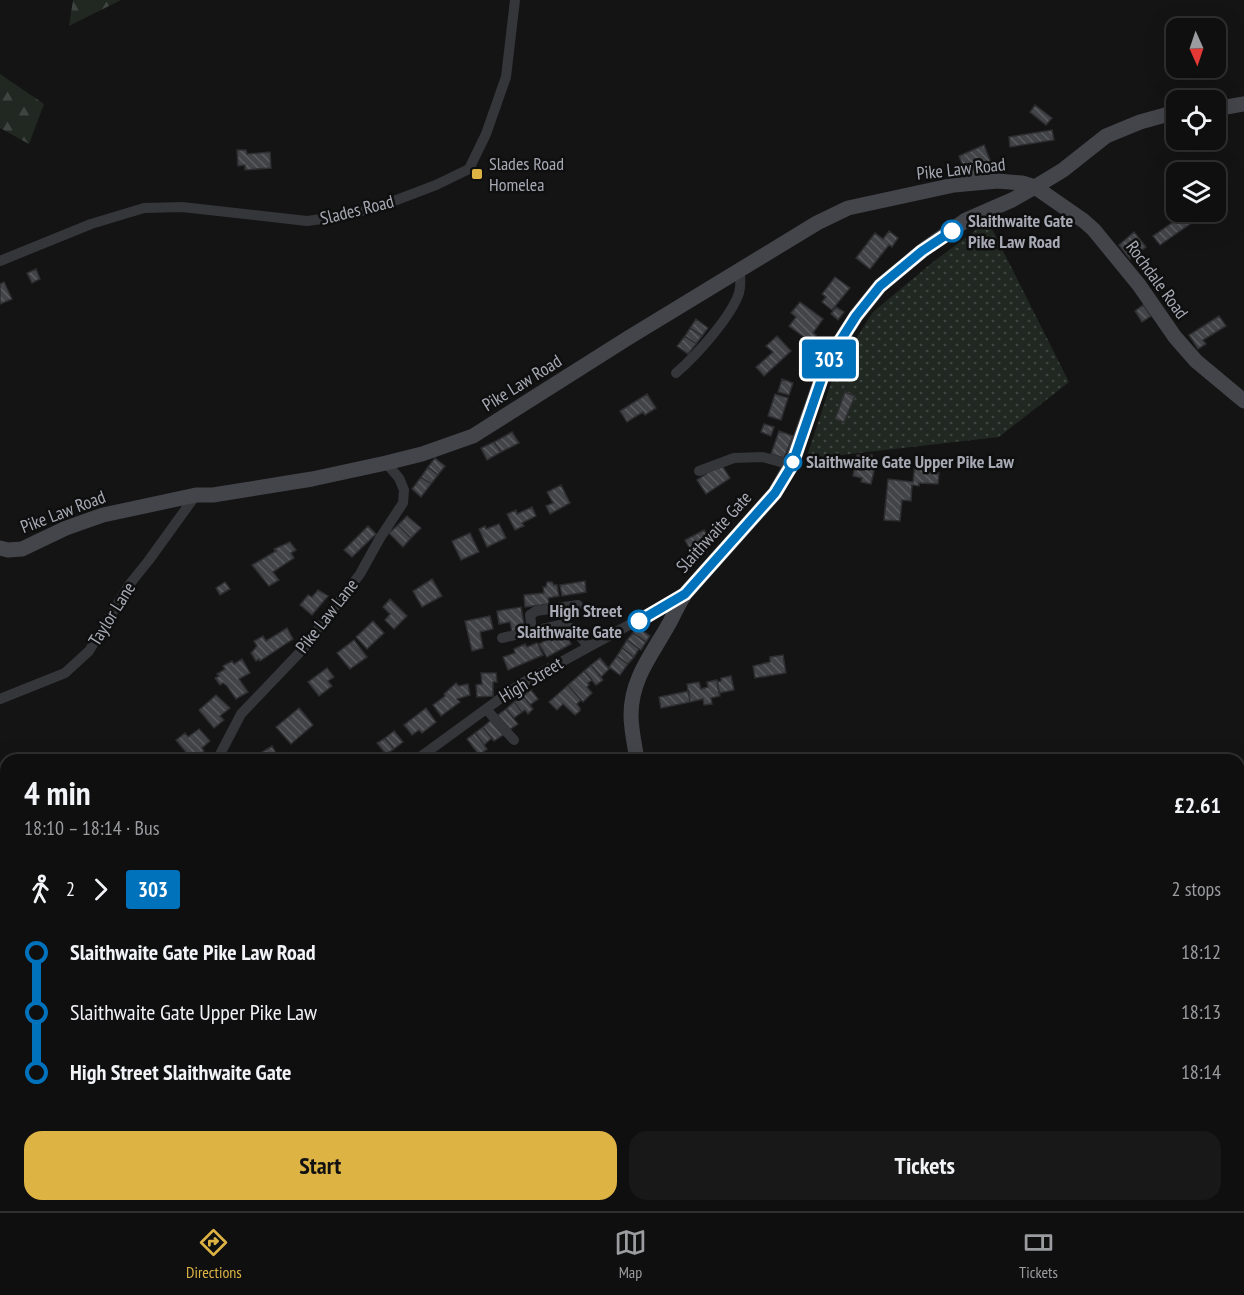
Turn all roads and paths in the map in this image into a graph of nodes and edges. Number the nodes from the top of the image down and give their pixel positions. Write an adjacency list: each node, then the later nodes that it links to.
1 (515, 0): 6 (street, Slades Road)
2 (1244, 104): 3 (street)
3 (1226, 107)
4 (1166, 115): 5 (street, Slaithwaite Gate)
5 (1035, 187): 7 (street, Pike Law Road); 9 (street, Rochdale Road); 11 (street, Slaithwaite Gate)
6 (0, 261)
7 (739, 270): 8 (street); 10 (street, Pike Law Road)
8 (676, 373)
9 (1244, 401)
10 (386, 463): 13 (street, Pike Law Road); 23 (street, Pike Law Lane)
11 (792, 465): 12 (street); 15 (street, Slaithwaite Gate)
12 (699, 471)
13 (196, 495): 14 (street, Pike Law Road); 20 (street, Taylor Lane)
14 (0, 548)
15 (685, 594): 19 (street, High Street); 25 (street, Slaithwaite Gate)
16 (578, 604): 17 (street)
17 (532, 631): 18 (street); 19 (street)
18 (502, 638)
19 (589, 647): 21 (street, High Street)
20 (0, 699)
21 (486, 709): 22 (street); 24 (street, High Street)
22 (514, 740)
23 (220, 754)
24 (425, 754)
25 (636, 754)

